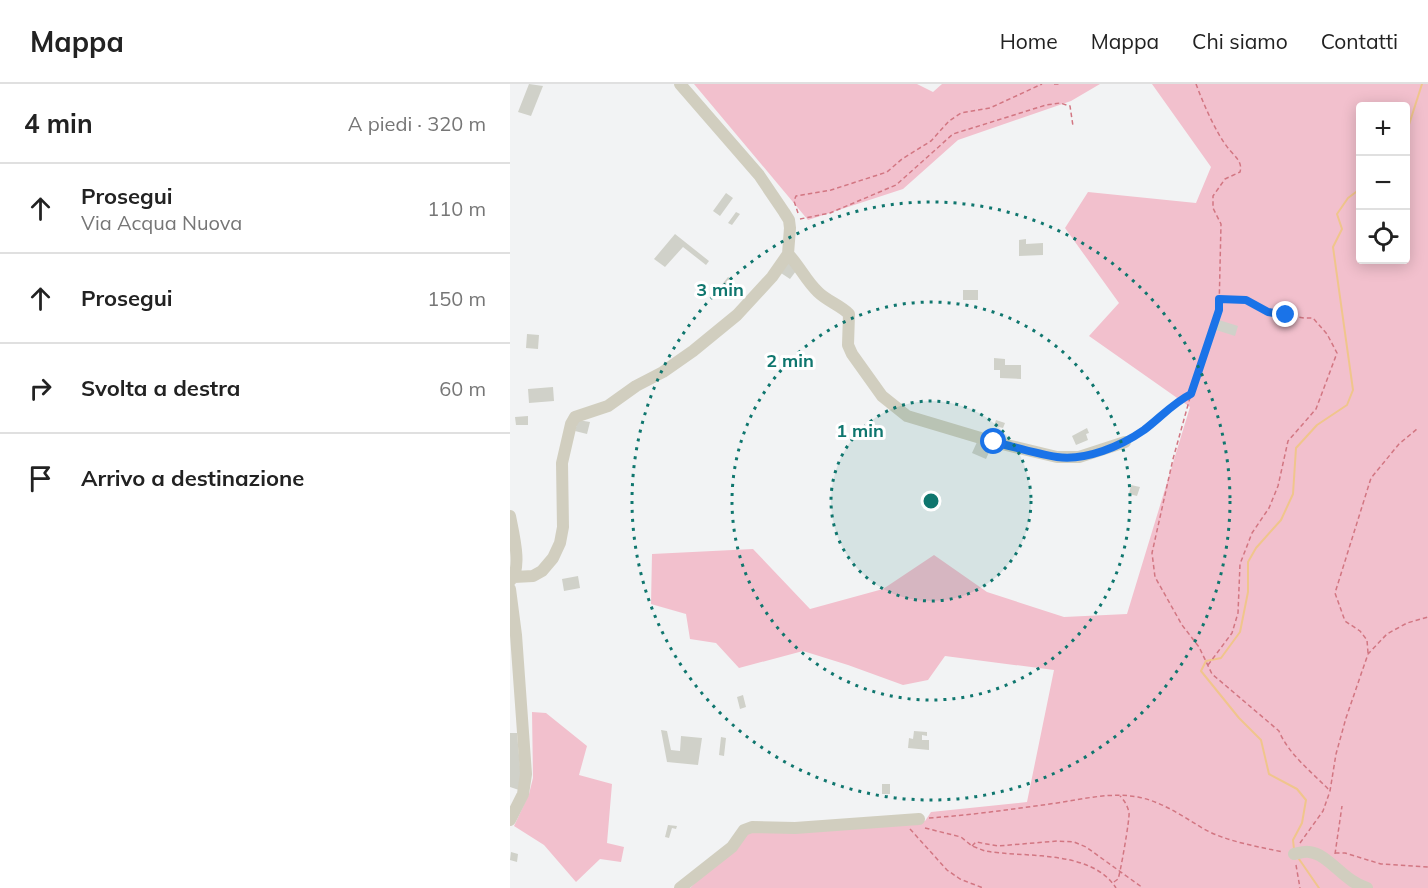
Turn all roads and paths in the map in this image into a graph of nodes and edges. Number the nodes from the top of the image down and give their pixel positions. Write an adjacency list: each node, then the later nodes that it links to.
1 (680, 84): 7 (street)
2 (1042, 84): 7 (path)
3 (1054, 84): 4 (path)
4 (1061, 84)
5 (1196, 84): 9 (path)
6 (1073, 126): 7 (path)
7 (795, 224): 8 (street)
8 (788, 254): 12 (street); 14 (street)
9 (1219, 299): 10 (path); 18 (path)
10 (1191, 394): 12 (path); 18 (path)
11 (1417, 429): 17 (path)
12 (1125, 442)
13 (511, 525): 14 (street)
14 (515, 581): 16 (street)
15 (1428, 617): 17 (path)
16 (513, 636): 21 (street)
17 (1368, 654): 20 (path)
18 (1208, 665): 20 (path)
19 (510, 789): 21 (street)
20 (1330, 790): 27 (path)
21 (523, 794): 25 (street)
22 (1120, 796): 24 (path); 28 (path); 31 (path)
23 (1342, 806): 29 (path)
24 (913, 819): 26 (path); 33 (street); 34 (path)
25 (510, 820)
26 (972, 846): 31 (path); 32 (path)
27 (1309, 852): 28 (street); 29 (street)
28 (1294, 854): 37 (path)
29 (1327, 860): 30 (path); 38 (street)
30 (1428, 867)
31 (1120, 871): 32 (path); 36 (path)
32 (1113, 883): 35 (path)
33 (680, 888)
34 (983, 888)
35 (1116, 888)
36 (1143, 888)
37 (1300, 888)
38 (1367, 888)

